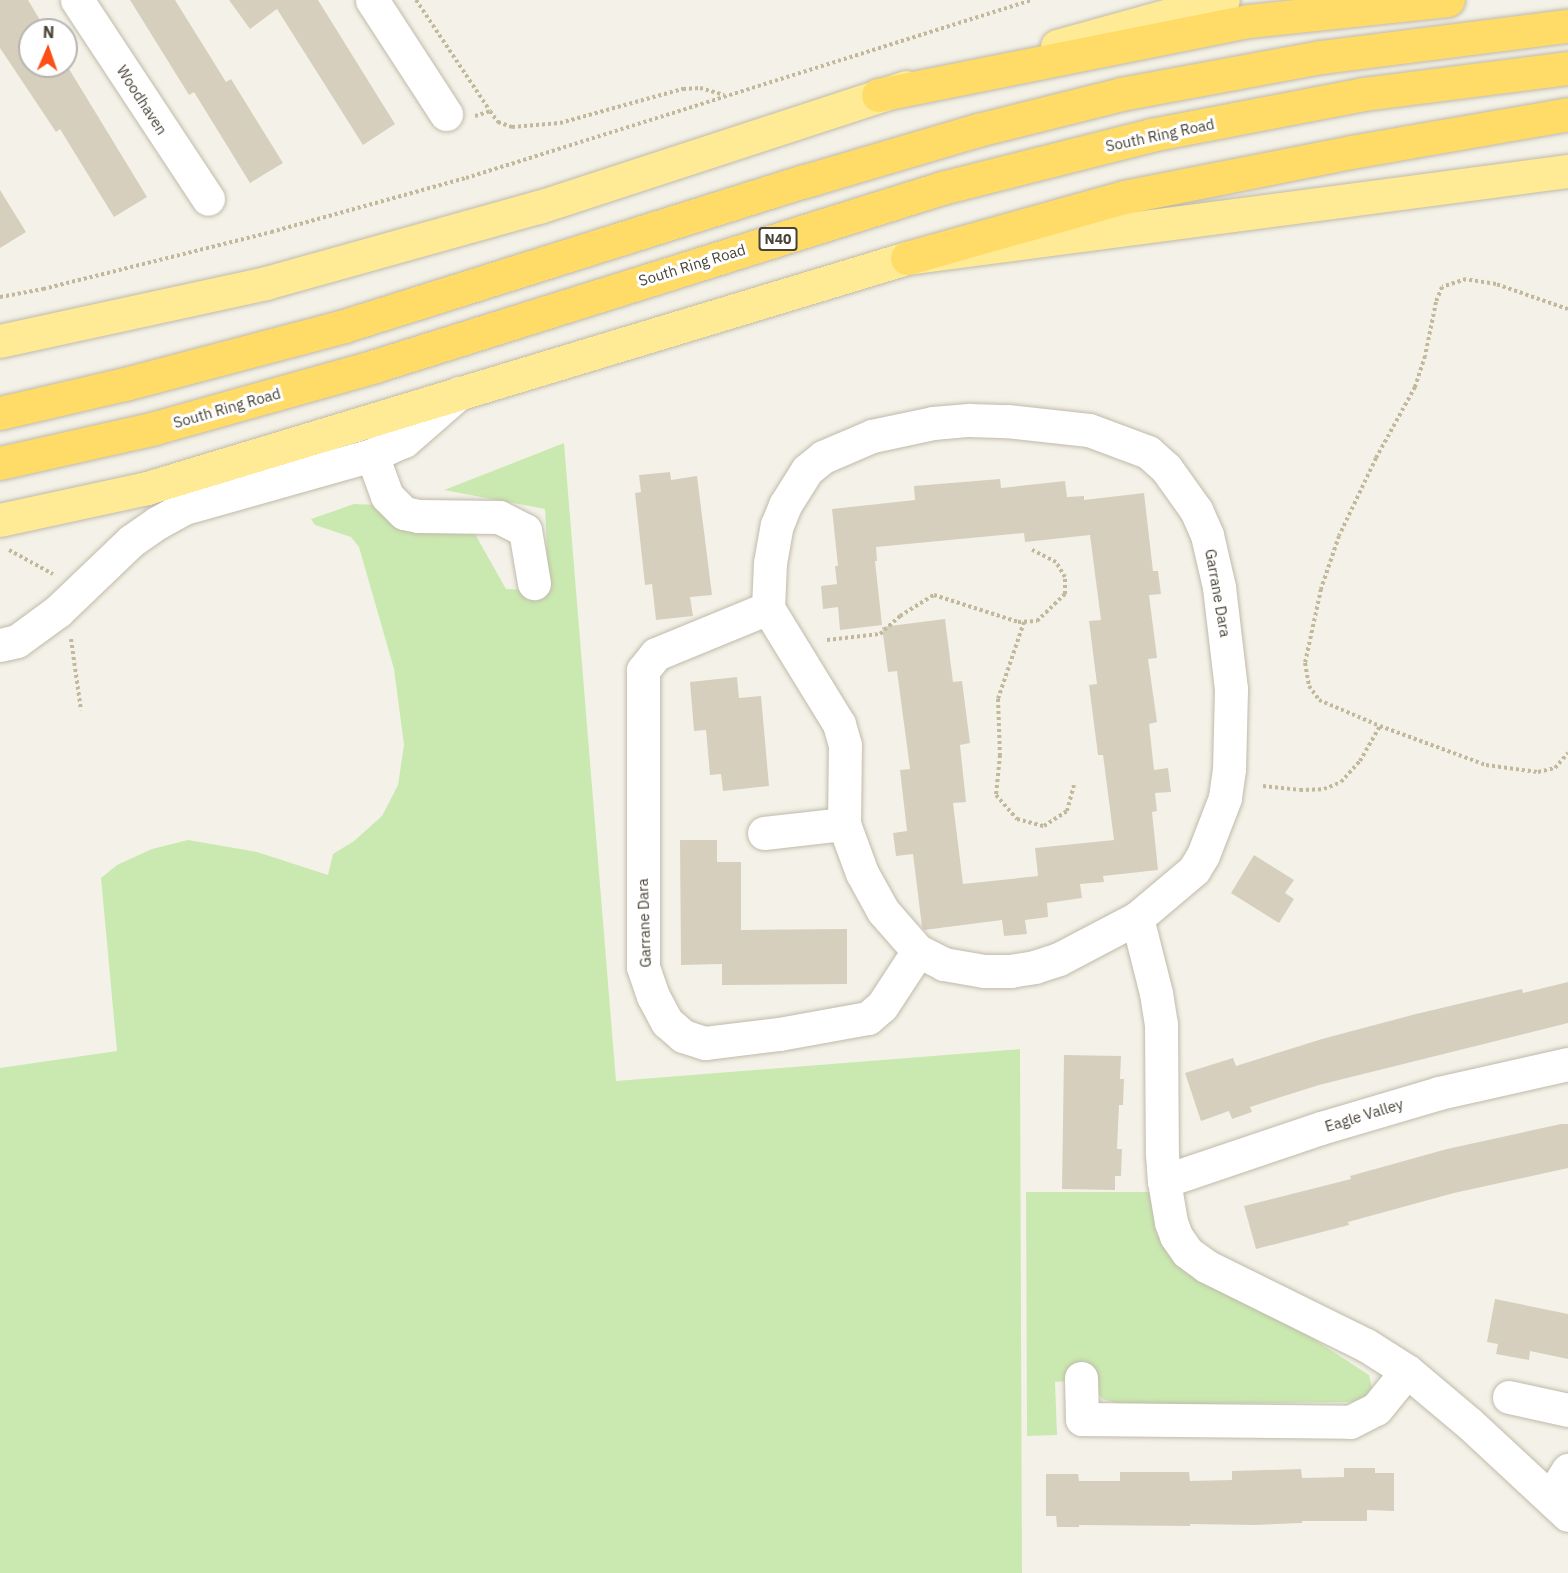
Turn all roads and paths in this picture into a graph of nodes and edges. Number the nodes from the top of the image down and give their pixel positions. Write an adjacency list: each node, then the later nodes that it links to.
1 (77, 0): 15 (street, Woodhaven)
2 (372, 0): 12 (street)
3 (416, 0): 11 (path)
4 (1032, 0): 9 (path)
5 (1223, 0): 10 (main road)
6 (1448, 0): 10 (highway)
7 (1568, 26): 21 (highway)
8 (1568, 68): 23 (highway, South Ring Road / N40)
9 (724, 95): 11 (path); 17 (path)
10 (878, 95): 19 (main road)
11 (490, 111): 12 (path)
12 (446, 114)
13 (1568, 114): 16 (highway)
14 (1568, 171): 16 (main road)
15 (208, 200)
16 (907, 258): 20 (main road)
17 (0, 297)
18 (1568, 309): 31 (path)
19 (0, 341)
20 (459, 393): 22 (street); 24 (main road)
21 (0, 413)
22 (372, 455): 26 (street); 30 (street)
23 (0, 463)
24 (0, 520)
25 (1032, 550): 28 (path)
26 (534, 583)
27 (768, 608): 35 (street, Garrane Dara); 37 (street, Garrane Dara); 38 (street, Garrane Dara)
28 (1024, 621): 29 (path); 33 (path)
29 (827, 640)
30 (0, 645)
31 (1380, 726): 32 (path); 34 (path)
32 (1568, 753)
33 (1074, 784)
34 (1263, 786)
35 (844, 824): 36 (street); 38 (street, Garrane Dara)
36 (764, 833)
37 (1137, 918): 38 (street, Garrane Dara); 40 (street)
38 (918, 951)
39 (1568, 1065): 40 (street, Eagle Valley)
40 (1164, 1181): 41 (street)
41 (1407, 1371): 42 (street); 45 (street)
42 (1081, 1378)
43 (1509, 1397): 44 (street)
44 (1568, 1410)
45 (1562, 1494)

